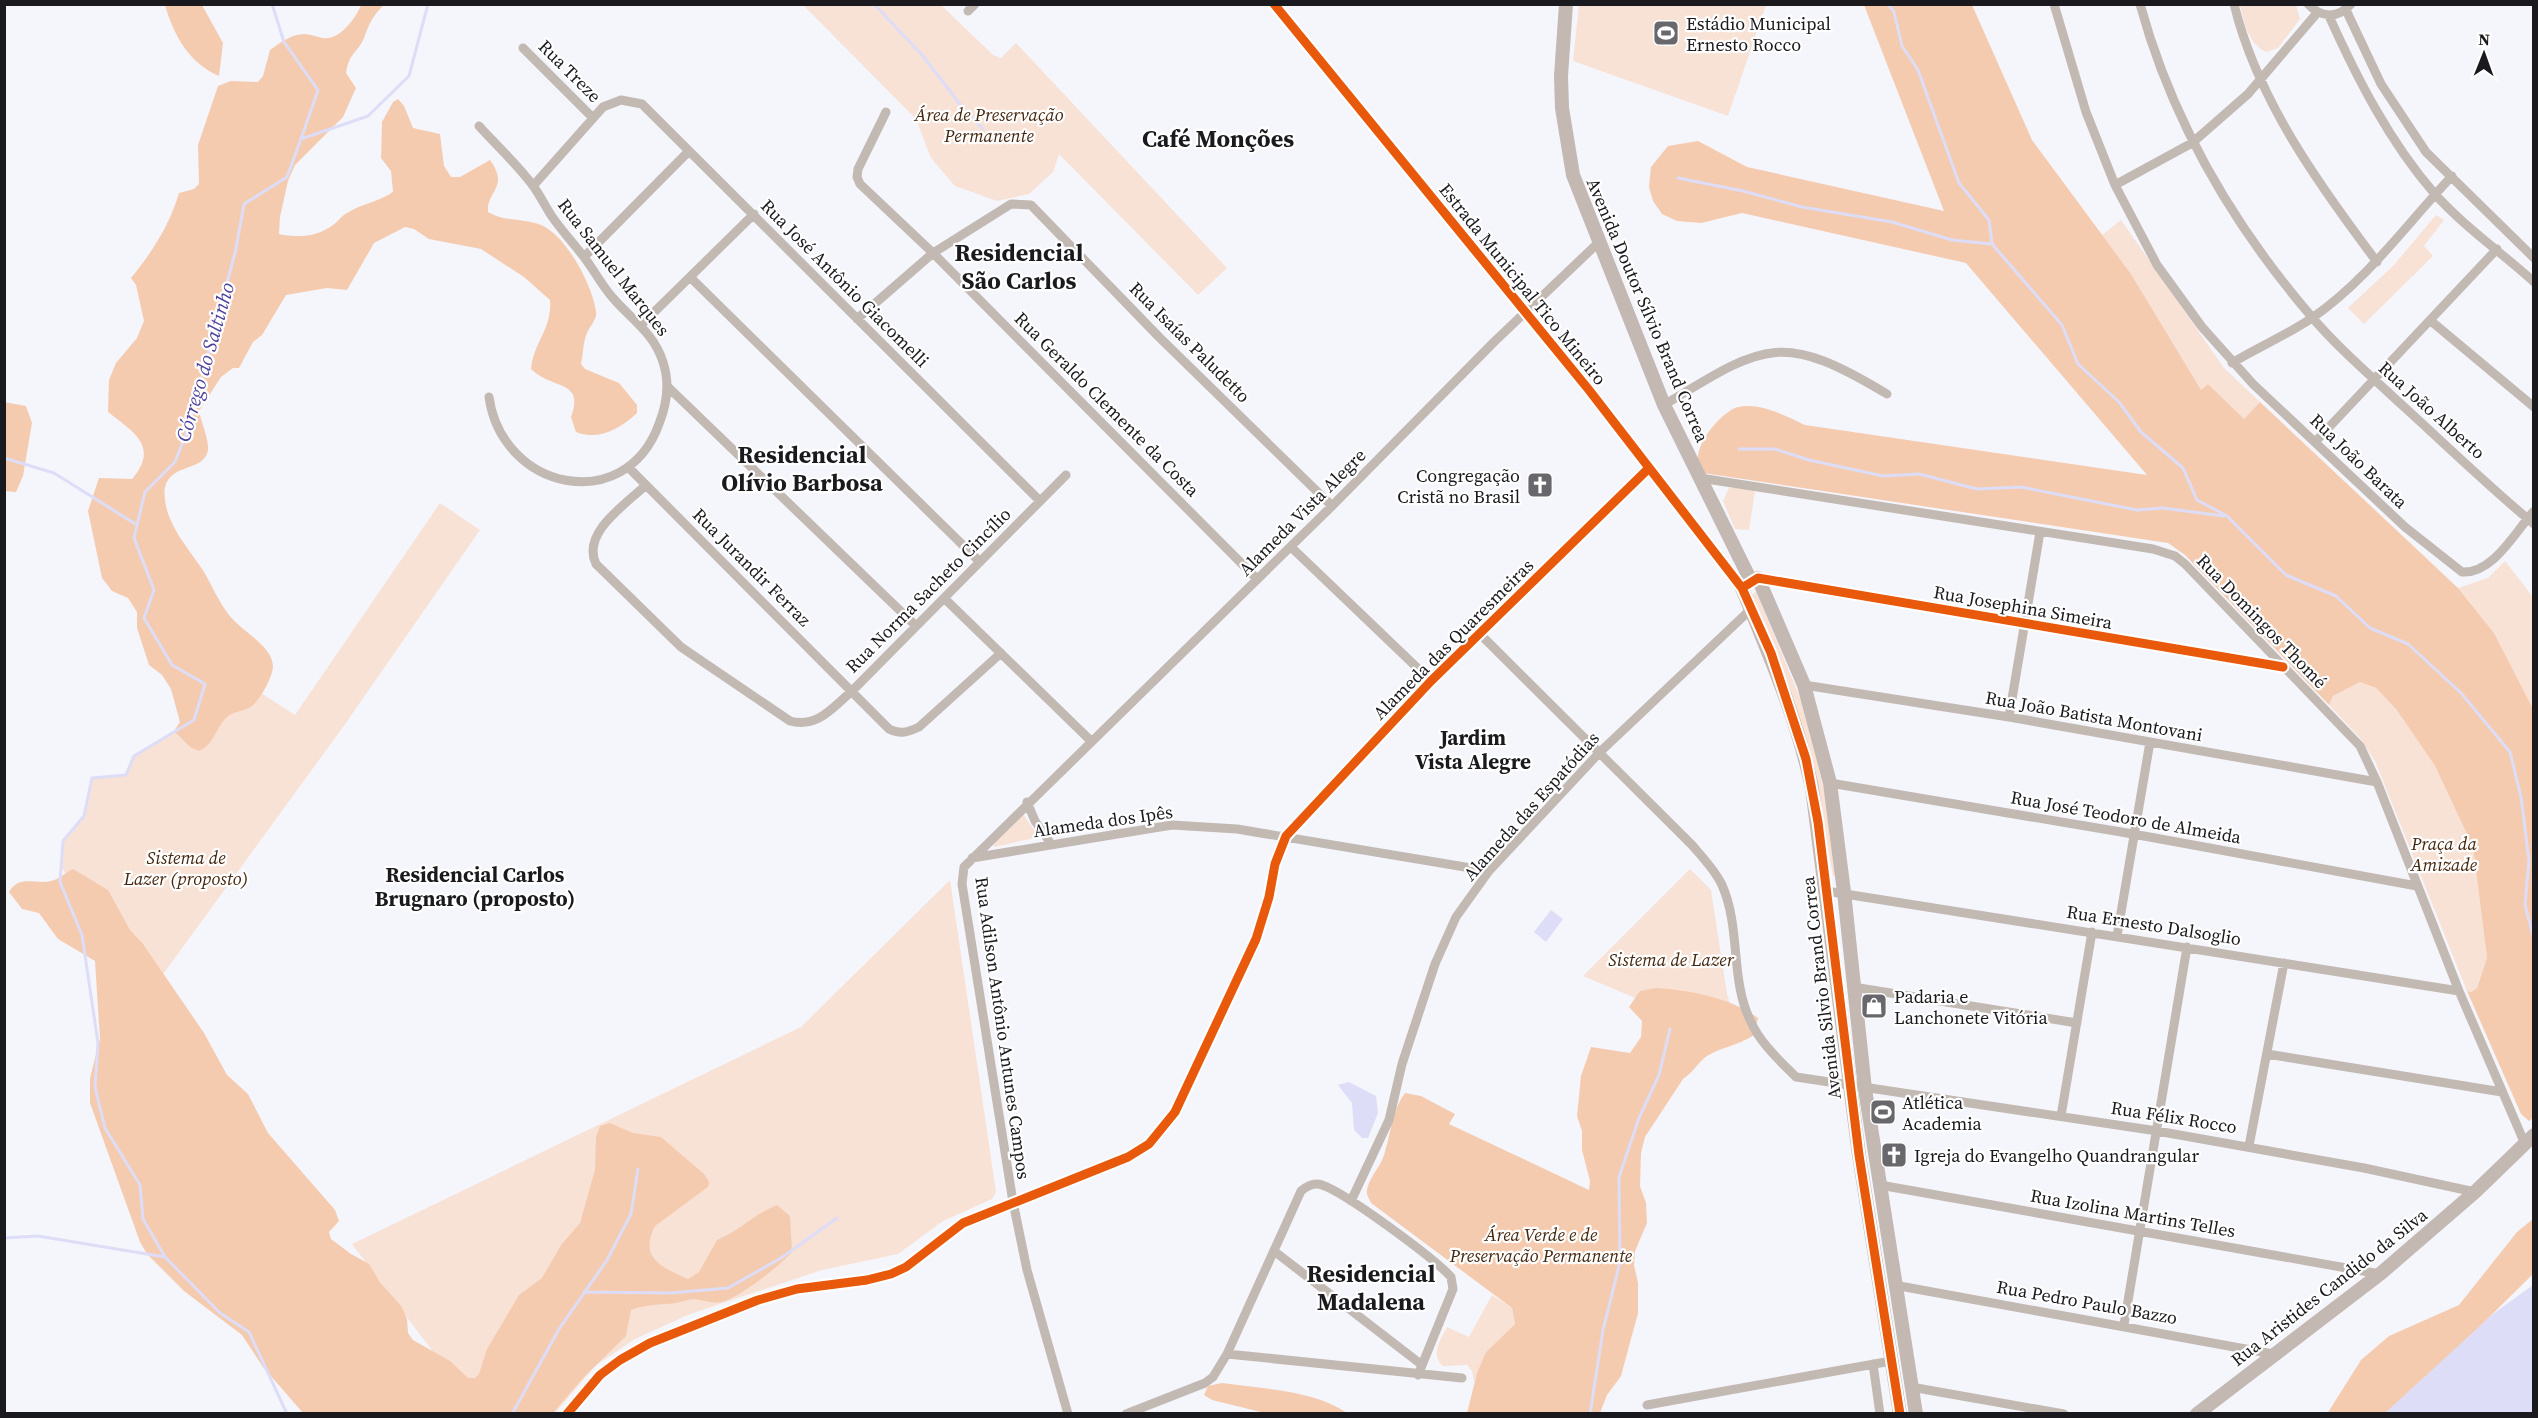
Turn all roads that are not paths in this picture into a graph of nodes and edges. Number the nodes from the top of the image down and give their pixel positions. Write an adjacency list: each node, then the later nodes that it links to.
1 (1274, 4): 30 (street, Estrada Municipal Tico Mineiro)
2 (1566, 4): 22 (main road, Avenida Doutor Sílvio Brand Correa)
3 (2054, 4): 18 (street, Rua João Barata)
4 (2140, 4): 15 (street, Rua João Alberto)
5 (2234, 4): 11 (street)
6 (2308, 4): 8 (street)
7 (2349, 7): 9 (street); 17 (street)
8 (2317, 13): 9 (street); 11 (street)
9 (2329, 15): 20 (street)
10 (523, 48): 13 (street, Rua Treze)
11 (2261, 78): 15 (street); 27 (street)
12 (886, 112): 24 (street, Rua Geraldo Clemente da Costa)
13 (593, 118): 16 (street, Rua José Antônio Giacomelli); 19 (street)
14 (479, 126): 19 (street, Rua Samuel Marques)
15 (2192, 143): 18 (street); 31 (street, Rua João Alberto)
16 (688, 152): 21 (street, Rua José Antônio Giacomelli); 25 (street)
17 (2452, 176): 20 (street); 26 (street)
18 (2115, 185): 35 (street, Rua João Barata)
19 (533, 186): 25 (street, Rua Samuel Marques)
20 (2435, 194): 23 (street); 27 (street)
21 (754, 214): 28 (street); 32 (street, Rua José Antônio Giacomelli)
22 (1598, 243): 30 (street, Alameda Vista Alegre); 40 (main road, Avenida Doutor Sílvio Brand Correa)
23 (2497, 249): 29 (street); 33 (street)
24 (933, 253): 32 (street); 49 (street, Rua Isaías Paludetto); 54 (street, Rua Geraldo Clemente da Costa)
25 (584, 257): 34 (street, Rua Samuel Marques)
26 (2534, 258)
27 (2377, 262): 31 (street)
28 (690, 277): 34 (street); 53 (street)
29 (2534, 282)
30 (1525, 311): 44 (street, Estrada Municipal Tico Mineiro); 49 (street, Alameda Vista Alegre)
31 (2312, 318): 35 (street); 36 (street, Rua João Alberto)
32 (856, 319): 48 (street, Rua José Antônio Giacomelli)
33 (2431, 321): 36 (street); 41 (street)
34 (641, 325): 37 (street, Rua Samuel Marques)
35 (2232, 363): 42 (street, Rua João Barata)
36 (2373, 380): 42 (street); 50 (street, Rua João Alberto)
37 (668, 387): 43 (street, Rua Samuel Marques); 59 (street)
38 (1887, 394): 40 (street)
39 (489, 397): 43 (street, Rua Samuel Marques)
40 (1664, 405): 46 (main road, Avenida Doutor Sílvio Brand Correa)
41 (2534, 407)
42 (2316, 441): 50 (street, Rua João Barata)
43 (628, 467): 47 (street, Rua Jurandir Ferraz)
44 (1648, 469): 55 (street, Estrada Municipal Tico Mineiro); 60 (street, Alameda das Quaresmeiras)
45 (1066, 476): 48 (street, Rua Norma Sacheto Cincílio)
46 (1700, 478): 51 (street, Rua Domingos Thomé); 55 (main road, Avenida Doutor Sílvio Brand Correa)
47 (646, 485): 65 (street, Rua Jurandir Ferraz); 65 (street, Rua Norma Sacheto Cincílio)
48 (1040, 501): 53 (street, Rua Norma Sacheto Cincílio)
49 (1332, 506): 52 (street, Alameda Vista Alegre)
50 (2531, 518)
51 (2040, 532): 58 (street); 62 (street, Rua Domingos Thomé)
52 (1291, 547): 54 (street, Alameda Vista Alegre); 63 (street)
53 (980, 562): 56 (street, Rua Norma Sacheto Cincílio)
54 (1257, 579): 67 (street, Alameda Vista Alegre)
55 (1750, 582): 57 (main road, Avenida Silvio Brand Correa); 58 (street, Rua Josephina Simeira); 64 (main road, Avenida Silvio Brand Correa)
56 (944, 598): 59 (street, Rua Norma Sacheto Cincílio); 61 (street)
57 (1750, 610): 69 (street, Alameda das Espatódias); 79 (main road, Avenida Silvio Brand Correa)
58 (2025, 625): 62 (street, Rua Josephina Simeira); 66 (street)
59 (916, 626): 65 (street, Rua Norma Sacheto Cincílio)
60 (1480, 634): 63 (street, Alameda das Quaresmeiras); 69 (street, Rua Félix Rocco)
61 (1001, 653): 65 (street, Rua Jurandir Ferraz); 67 (street)
62 (2283, 667): 70 (street, Rua Domingos Thomé)
63 (1431, 681): 74 (street, Alameda das Quaresmeiras)
64 (1804, 686): 66 (street, Rua João Batista Montovani); 71 (main road, Avenida Silvio Brand Correa)
65 (852, 691)
66 (2009, 717): 68 (street, Rua João Batista Montovani)
67 (1091, 741): 72 (street, Alameda Vista Alegre)
68 (2150, 742): 70 (street, Rua João Batista Montovani); 73 (street)
69 (1600, 752): 77 (street, Alameda das Espatódias); 89 (street, Rua Félix Rocco)
70 (2377, 782): 78 (street, Rua Domingos Thomé)
71 (1830, 783): 73 (street, Rua José Teodoro de Almeida); 80 (main road, Avenida Silvio Brand Correa)
72 (1027, 802): 75 (street); 76 (street, Alameda Vista Alegre)
73 (2133, 834): 78 (street, Rua José Teodoro de Almeida); 82 (street)
74 (1286, 836): 75 (street, Alameda dos Ipês); 77 (street, Alameda dos Ipês); 99 (street)
75 (1051, 844): 76 (street, Alameda dos Ipês)
76 (972, 858): 99 (street, Rua Adilson Antônio Antunes Campos)
77 (1489, 871): 98 (street, Alameda das Espatódias)
78 (2417, 886): 86 (street, Rua Domingos Thomé)
79 (1826, 891): 80 (street, Avenida Silvio Brand Correa); 89 (main road, Avenida Silvio Brand Correa)
80 (1844, 892): 81 (street, Rua Ernesto Dalsoglio); 85 (main road, Avenida Silvio Brand Correa)
81 (2092, 932): 82 (street, Rua Ernesto Dalsoglio); 87 (street)
82 (2117, 936): 83 (street, Rua Ernesto Dalsoglio)
83 (2187, 947): 84 (street, Rua Ernesto Dalsoglio); 93 (street)
84 (2284, 963): 86 (street, Rua Ernesto Dalsoglio); 88 (street)
85 (1853, 987): 87 (street); 90 (main road, Avenida Silvio Brand Correa)
86 (2459, 991): 91 (street, Rua Domingos Thomé)
87 (2077, 1023): 92 (street)
88 (2267, 1054): 91 (street); 95 (street)
89 (1850, 1087): 90 (street, Rua Félix Rocco); 107 (main road, Avenida Silvio Brand Correa)
90 (1864, 1089): 92 (street, Rua Félix Rocco); 96 (main road, Avenida Silvio Brand Correa)
91 (2502, 1092): 94 (street, Rua Domingos Thomé)
92 (2061, 1116): 93 (street, Rua Félix Rocco)
93 (2157, 1131): 95 (street, Rua Félix Rocco); 100 (street)
94 (2529, 1140): 97 (main road, Rua Aristides Candido da Silva)
95 (2249, 1146): 97 (street, Rua Félix Rocco)
96 (1880, 1185): 100 (street, Rua Izolina Martins Telles); 103 (main road, Avenida Silvio Brand Correa)
97 (2475, 1192): 102 (main road, Rua Aristides Candido da Silva)
98 (1351, 1201): 101 (street); 109 (street)
99 (1012, 1202): 115 (street); 116 (street, Rua Adilson Antônio Antunes Campos)
100 (2140, 1230): 102 (street, Rua Izolina Martins Telles); 104 (street)
101 (1274, 1251): 105 (street); 109 (street)
102 (2380, 1274): 106 (main road, Rua Aristides Candido da Silva)
103 (1894, 1285): 104 (street, Rua Pedro Paulo Bazzo); 112 (main road, Avenida Silvio Brand Correa)
104 (2124, 1325): 106 (street, Rua Pedro Paulo Bazzo)
105 (1227, 1354): 110 (street); 114 (street)
106 (2273, 1354): 122 (main road, Rua Aristides Candido da Silva)
107 (1891, 1361): 108 (street); 119 (main road, Avenida Silvio Brand Correa)
108 (1873, 1364): 113 (street); 118 (street)
109 (1422, 1365): 110 (street)
110 (1418, 1375): 111 (street)
111 (1462, 1378)
112 (1911, 1387): 120 (main road, Avenida Silvio Brand Correa); 121 (street)
113 (1647, 1405)
114 (1158, 1409): 117 (street)
115 (567, 1413)
116 (1068, 1413)
117 (1126, 1413)
118 (1880, 1413)
119 (1900, 1413)
120 (1916, 1413)
121 (2064, 1413)
122 (2197, 1413)

